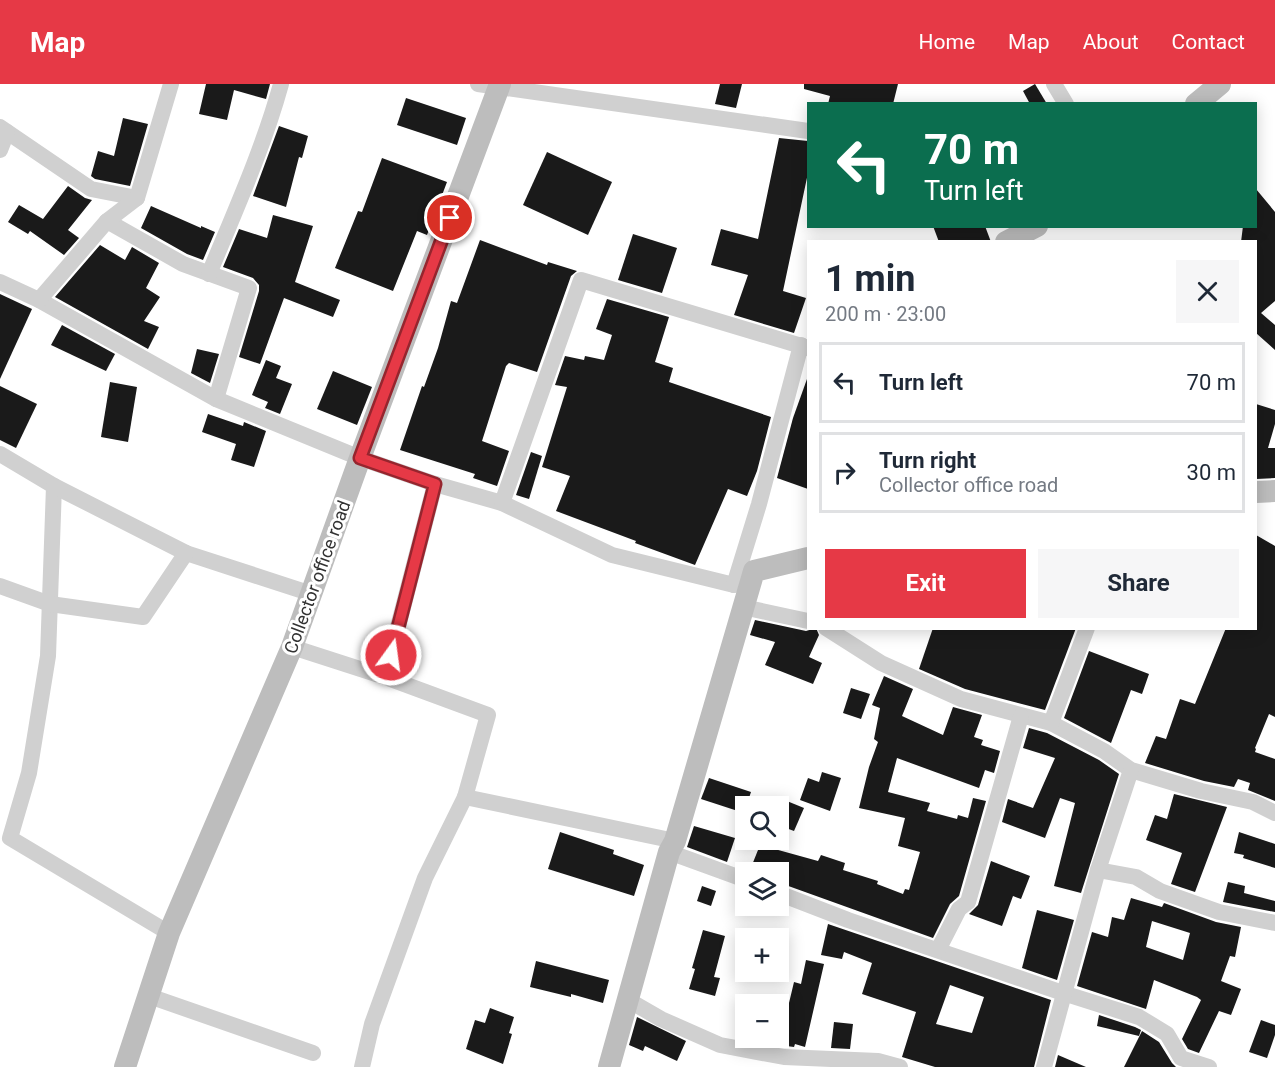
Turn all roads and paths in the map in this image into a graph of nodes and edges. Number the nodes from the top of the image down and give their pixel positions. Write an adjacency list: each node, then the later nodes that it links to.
1 (171, 84): 11 (street)
2 (281, 84): 15 (street)
3 (1054, 84): 6 (street)
4 (1220, 84): 7 (street)
5 (492, 85): 9 (street); 21 (street, Collector office road)
6 (1065, 102)
7 (1198, 102)
8 (3, 130): 10 (street); 11 (street)
9 (807, 131)
10 (0, 150)
11 (137, 198): 12 (street)
12 (107, 220): 15 (street); 17 (street)
13 (1033, 228): 14 (street)
14 (1010, 240)
15 (209, 274): 19 (street)
16 (0, 282): 17 (street)
17 (39, 300): 19 (street)
18 (805, 347): 24 (street); 28 (street)
19 (216, 399): 21 (street)
20 (0, 454): 23 (street)
21 (360, 458): 22 (street); 30 (street, Collector office road)
22 (435, 484): 24 (street); 37 (street)
23 (54, 486): 25 (street); 31 (street)
24 (502, 503): 28 (street)
25 (186, 553): 30 (street); 31 (street)
26 (807, 558): 27 (street)
27 (754, 571): 28 (street); 32 (street)
28 (734, 585)
29 (0, 586): 31 (street)
30 (312, 594): 36 (street, Collector office road)
31 (50, 604): 43 (street)
32 (743, 608): 33 (street); 44 (street)
33 (807, 621)
34 (829, 630): 38 (street)
35 (1086, 630): 39 (street)
36 (292, 647): 37 (street); 49 (street, Collector office road)
37 (385, 676): 41 (street)
38 (1021, 716): 39 (street); 50 (street)
39 (1052, 723): 40 (street)
40 (1131, 770): 42 (street); 45 (street)
41 (465, 797): 44 (street); 56 (street)
42 (1275, 813)
43 (5, 837): 49 (street)
44 (672, 846): 46 (street); 53 (street)
45 (1098, 870): 48 (street); 51 (street)
46 (735, 875)
47 (789, 897): 50 (street)
48 (1275, 923)
49 (169, 933): 52 (street, Collector office road)
50 (938, 950): 51 (street)
51 (1063, 993): 59 (street); 60 (street)
52 (149, 996): 54 (street); 55 (street, Collector office road)
53 (628, 1000): 57 (street); 58 (street)
54 (313, 1053)
55 (125, 1067)
56 (362, 1067)
57 (609, 1067)
58 (900, 1067)
59 (1044, 1067)
60 (1209, 1067)

